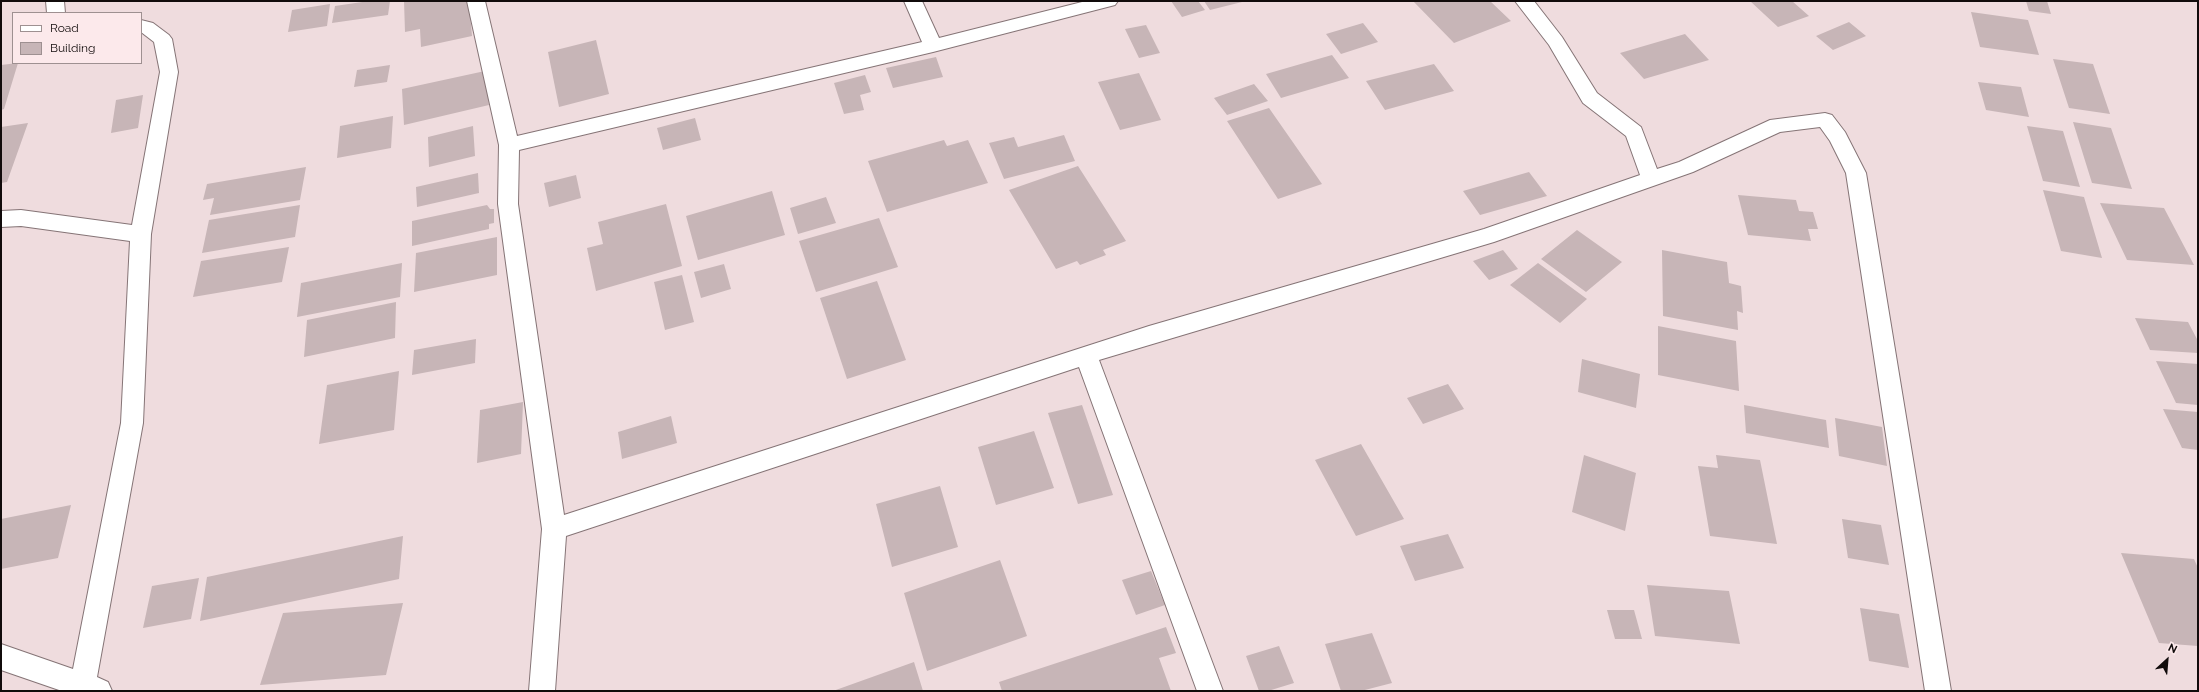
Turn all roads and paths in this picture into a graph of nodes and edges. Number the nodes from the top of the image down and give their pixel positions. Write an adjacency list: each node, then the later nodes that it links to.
1 (55, 1): 6 (street)
2 (476, 1): 9 (street)
3 (913, 1): 8 (street)
4 (1109, 1): 8 (street)
5 (1524, 1): 10 (street)
6 (56, 12)
7 (142, 26): 12 (street)
8 (933, 46): 9 (street)
9 (509, 145): 14 (street)
10 (1651, 179): 13 (street); 19 (street)
11 (1, 219): 12 (street)
12 (141, 234): 16 (street)
13 (1086, 355): 14 (street); 18 (street)
14 (554, 529): 17 (street)
15 (1, 657): 16 (street)
16 (91, 688)
17 (542, 691)
18 (1210, 691)
19 (1938, 691)

